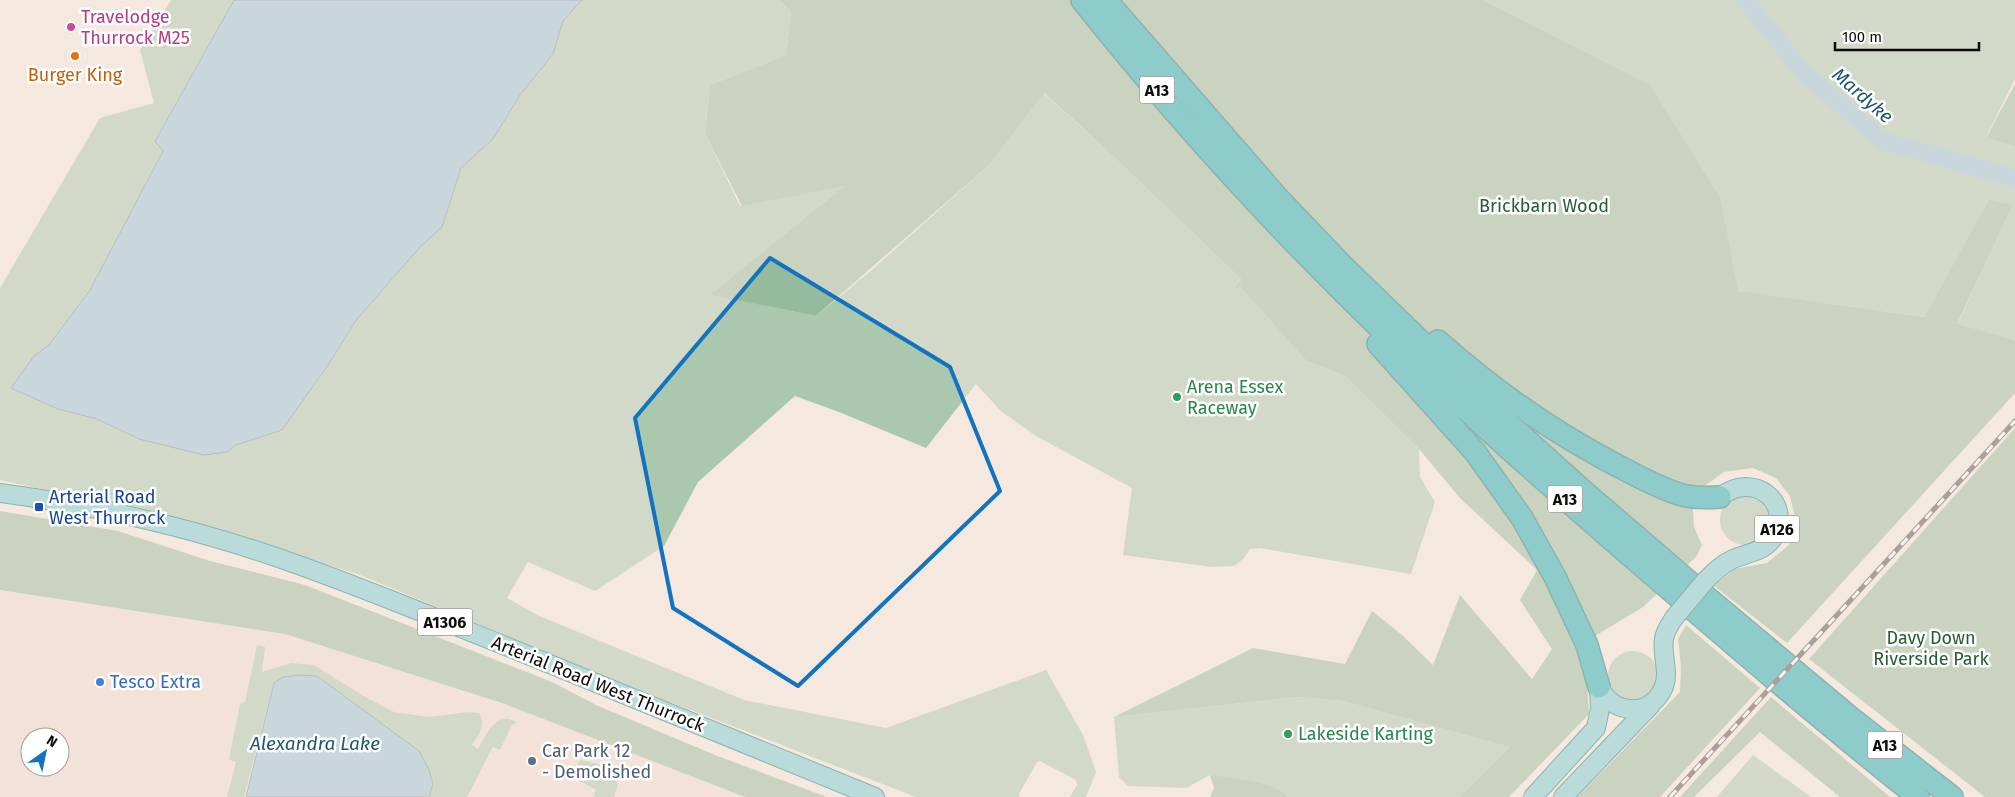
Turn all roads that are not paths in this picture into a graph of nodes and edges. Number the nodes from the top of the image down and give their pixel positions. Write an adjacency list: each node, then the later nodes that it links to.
1 (1082, 0): 4 (highway, A13)
2 (1106, 0): 3 (highway, A13)
3 (1255, 172): 6 (highway, A13); 13 (highway, A13)
4 (1234, 178): 7 (highway, A13); 12 (highway, A13)
5 (0, 494): 9 (main road, Arterial Road West Thurrock / A1306)
6 (1720, 496): 8 (main road, A126, bridge)
7 (1599, 686): 8 (main road); 10 (main road)
8 (1653, 703): 11 (main road, A126)
9 (875, 797)
10 (1533, 797)
11 (1563, 797)
12 (1918, 797)
13 (1952, 797)

